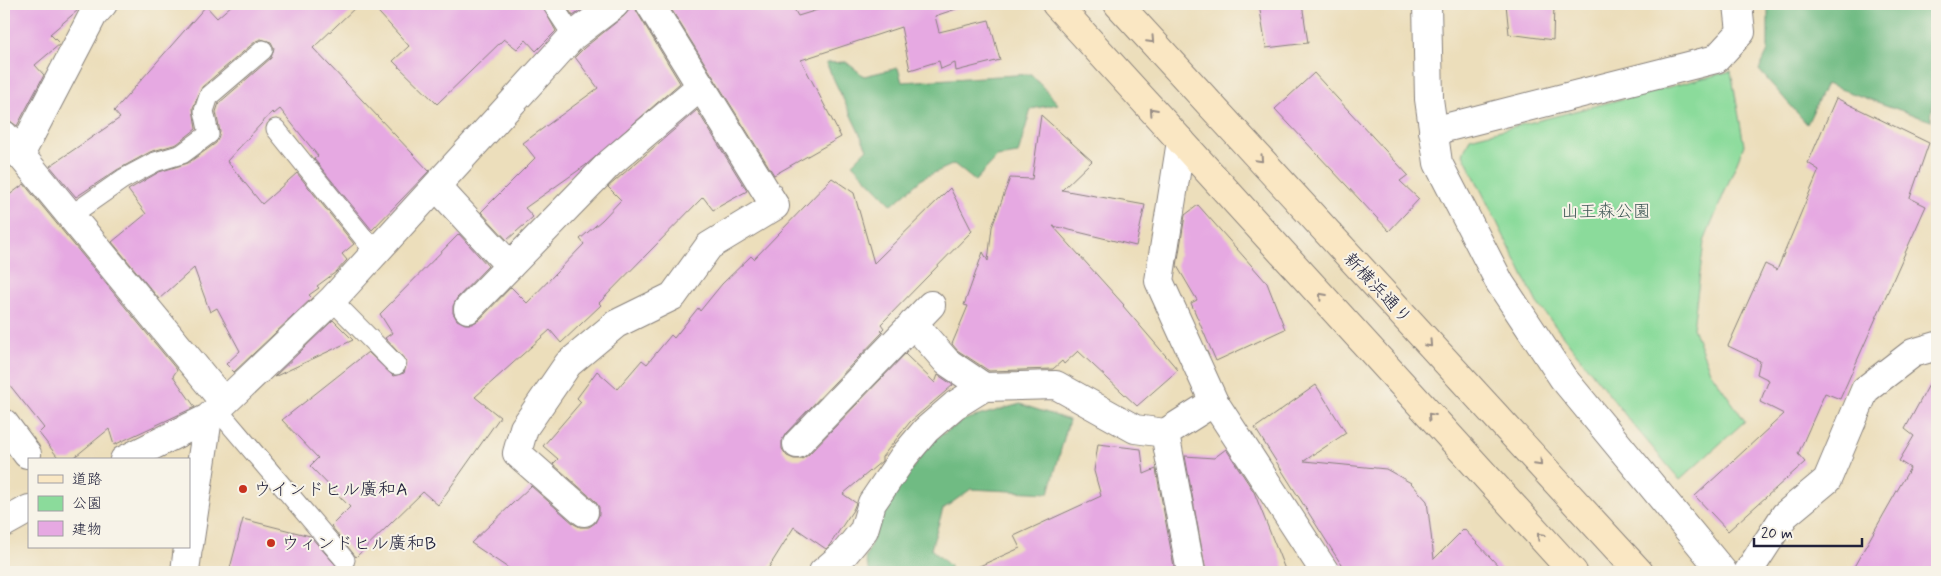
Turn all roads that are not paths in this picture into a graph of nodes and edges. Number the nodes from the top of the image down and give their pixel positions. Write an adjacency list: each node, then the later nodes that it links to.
1 (103, 4): 15 (street)
2 (552, 4): 9 (lane)
3 (615, 4): 9 (street)
4 (650, 4): 11 (street)
5 (1056, 4): 14 (street, one-way to 5)
6 (1118, 4): 43 (street, 新横浜通り, one-way to 43)
7 (1427, 4): 13 (street)
8 (1738, 4): 13 (street)
9 (573, 36): 16 (street)
10 (263, 50): 17 (lane)
11 (700, 86): 19 (street); 33 (street)
12 (276, 129): 18 (lane)
13 (1433, 131): 44 (street)
14 (1181, 141): 25 (street); 42 (street, one-way to 14)
15 (12, 145): 17 (street)
16 (436, 186): 18 (street); 19 (street)
17 (70, 216): 26 (street)
18 (376, 252): 20 (street)
19 (510, 266): 21 (street)
20 (332, 300): 23 (lane); 26 (street)
21 (468, 309)
22 (1937, 346): 45 (street)
23 (396, 364)
24 (984, 387): 28 (street); 29 (street); 39 (street)
25 (1214, 402): 28 (street); 41 (street)
26 (216, 410): 31 (street); 35 (street); 37 (lane)
27 (4, 423): 30 (street)
28 (1165, 433): 40 (street)
29 (798, 444)
30 (27, 454)
31 (128, 458)
32 (28, 510): 34 (street)
33 (584, 512)
34 (4, 523)
35 (190, 541)
36 (189, 548): 38 (street)
37 (345, 560)
38 (185, 572)
39 (823, 572)
40 (1190, 572)
41 (1325, 572)
42 (1573, 572)
43 (1639, 572)
44 (1723, 572)
45 (1748, 572)

